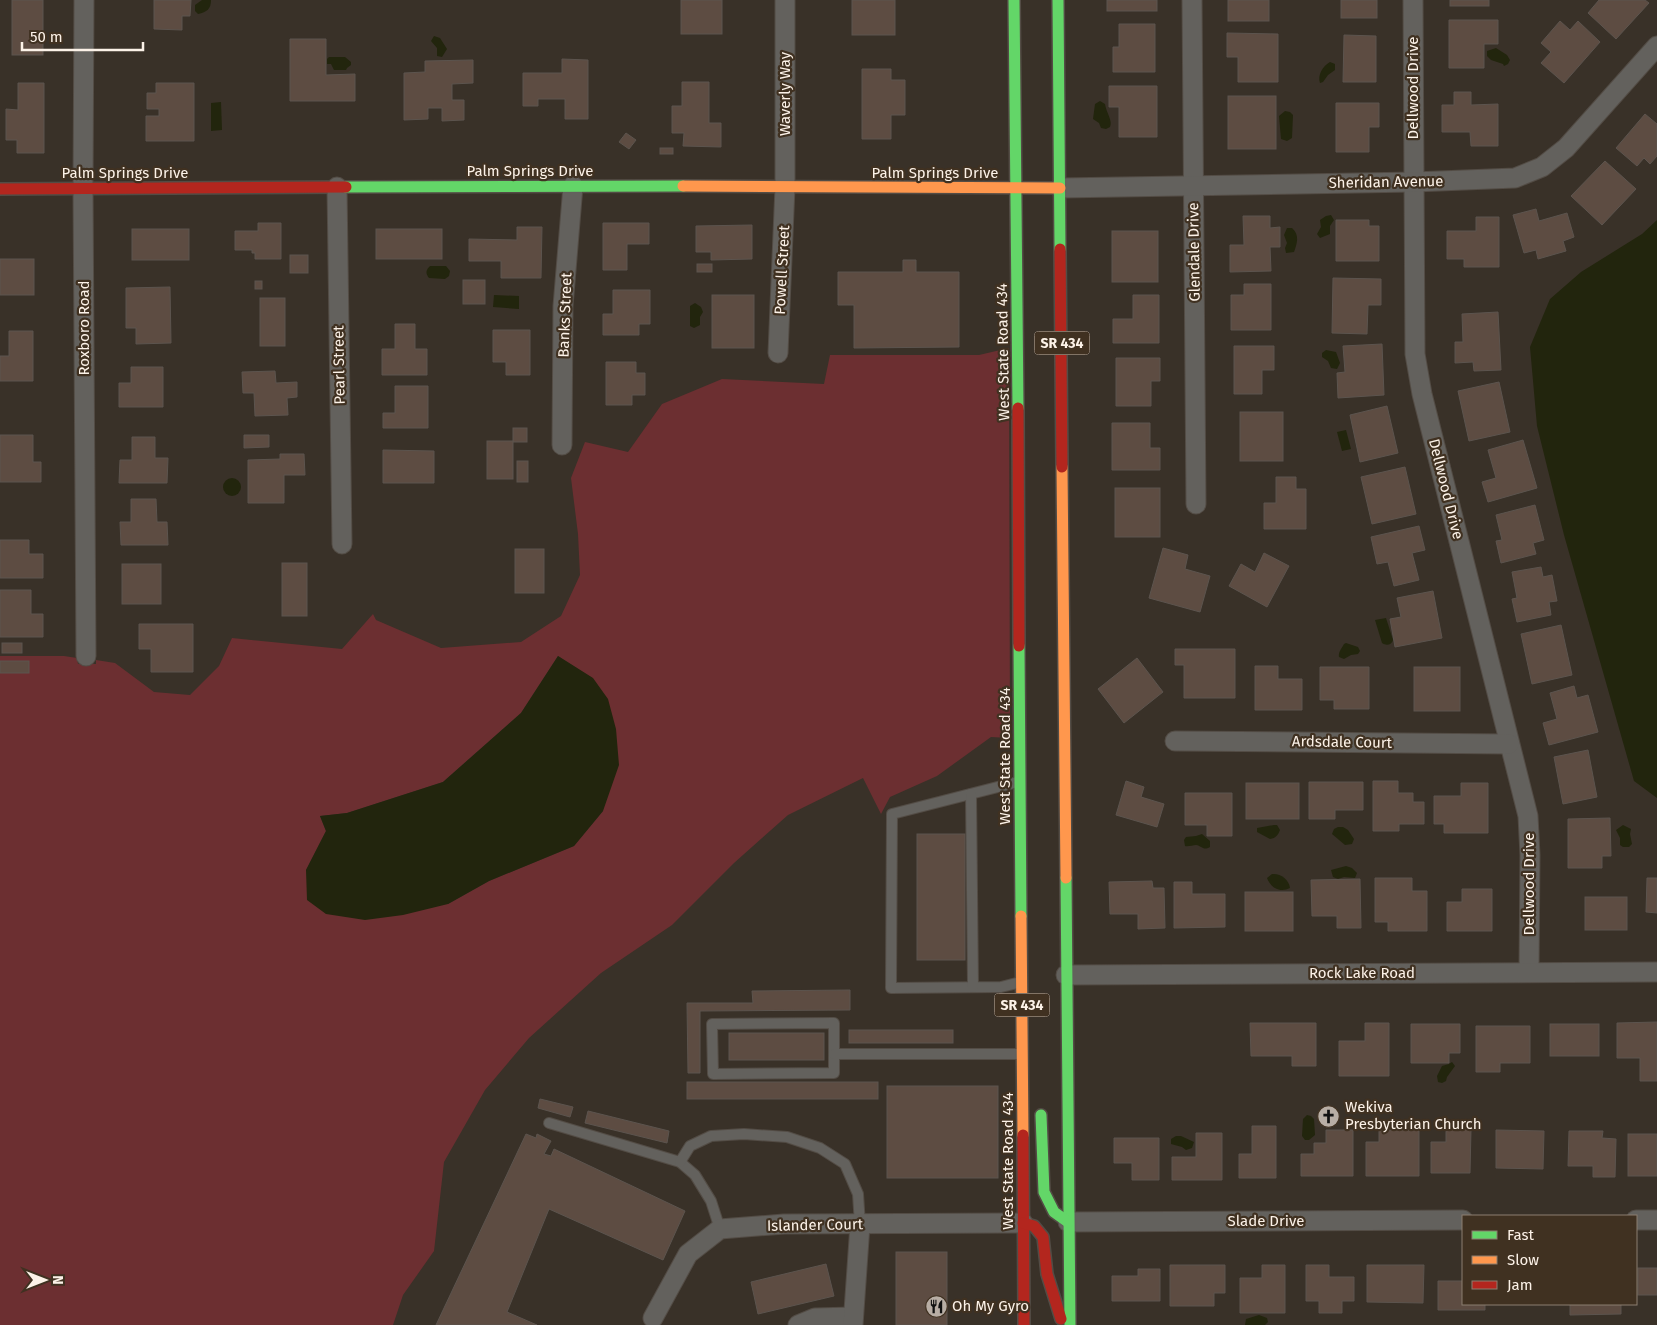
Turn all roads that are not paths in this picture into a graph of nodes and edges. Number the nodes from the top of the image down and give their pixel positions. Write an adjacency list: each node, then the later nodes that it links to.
1 (84, 0): 13 (street, Roxboro Road)
2 (785, 0): 12 (street, Waverly Way)
3 (1014, 0): 14 (main road, SR 434)
4 (1058, 0): 15 (main road, SR 434)
5 (1192, 0): 9 (street, Glendale Drive)
6 (1413, 0): 8 (street, Dellwood Drive)
7 (1657, 46): 8 (street, Sheridan Avenue)
8 (1414, 182): 9 (street, Sheridan Avenue); 23 (street, Dellwood Drive)
9 (1193, 184): 15 (street, Sheridan Avenue); 19 (street, Glendale Drive)
10 (573, 186): 11 (main road, Palm Springs Drive); 12 (main road, Palm Springs Drive); 18 (street, Banks Street)
11 (337, 187): 13 (main road, Palm Springs Drive); 20 (street, Pearl Street)
12 (786, 187): 14 (main road, Palm Springs Drive); 17 (street, Powell Street)
13 (83, 188): 16 (main road, Palm Springs Drive); 21 (street, Roxboro Road)
14 (1015, 188): 15 (main road, Palm Springs Drive); 24 (main road, West State Road 434 / SR 434)
15 (1060, 188): 28 (main road, SR 434)
16 (0, 189)
17 (778, 352)
18 (562, 445)
19 (1196, 504)
20 (342, 544)
21 (86, 656)
22 (1175, 741): 23 (street, Ardsdale Court)
23 (1509, 744): 26 (street, Dellwood Drive)
24 (1019, 781): 25 (lane); 29 (main road, West State Road 434 / SR 434)
25 (971, 794): 30 (lane); 30 (lane)
26 (1529, 972): 27 (street, Rock Lake Road); 28 (street, Rock Lake Road)
27 (1657, 972)
28 (1066, 975): 40 (main road, SR 434)
29 (1022, 982): 30 (lane); 32 (main road, West State Road 434 / SR 434)
30 (973, 987)
31 (834, 1054): 31 (lane); 32 (lane)
32 (1023, 1057): 33 (main road); 41 (main road, West State Road 434 / SR 434)
33 (1033, 1082)
34 (1040, 1107): 40 (main road)
35 (549, 1123): 36 (lane)
36 (680, 1162): 42 (lane); 43 (lane)
37 (1462, 1220): 40 (street, Slade Drive)
38 (1637, 1220): 39 (street)
39 (1657, 1220)
40 (1068, 1222): 49 (main road, SR 434)
41 (1023, 1223): 42 (street, Islander Court); 47 (main road, West State Road 434 / SR 434); 48 (main road)
42 (860, 1225): 43 (street, Islander Court); 45 (street)
43 (720, 1229): 44 (street)
44 (653, 1318)
45 (853, 1321): 46 (street)
46 (798, 1325)
47 (1024, 1325)
48 (1063, 1325)
49 (1070, 1325)

